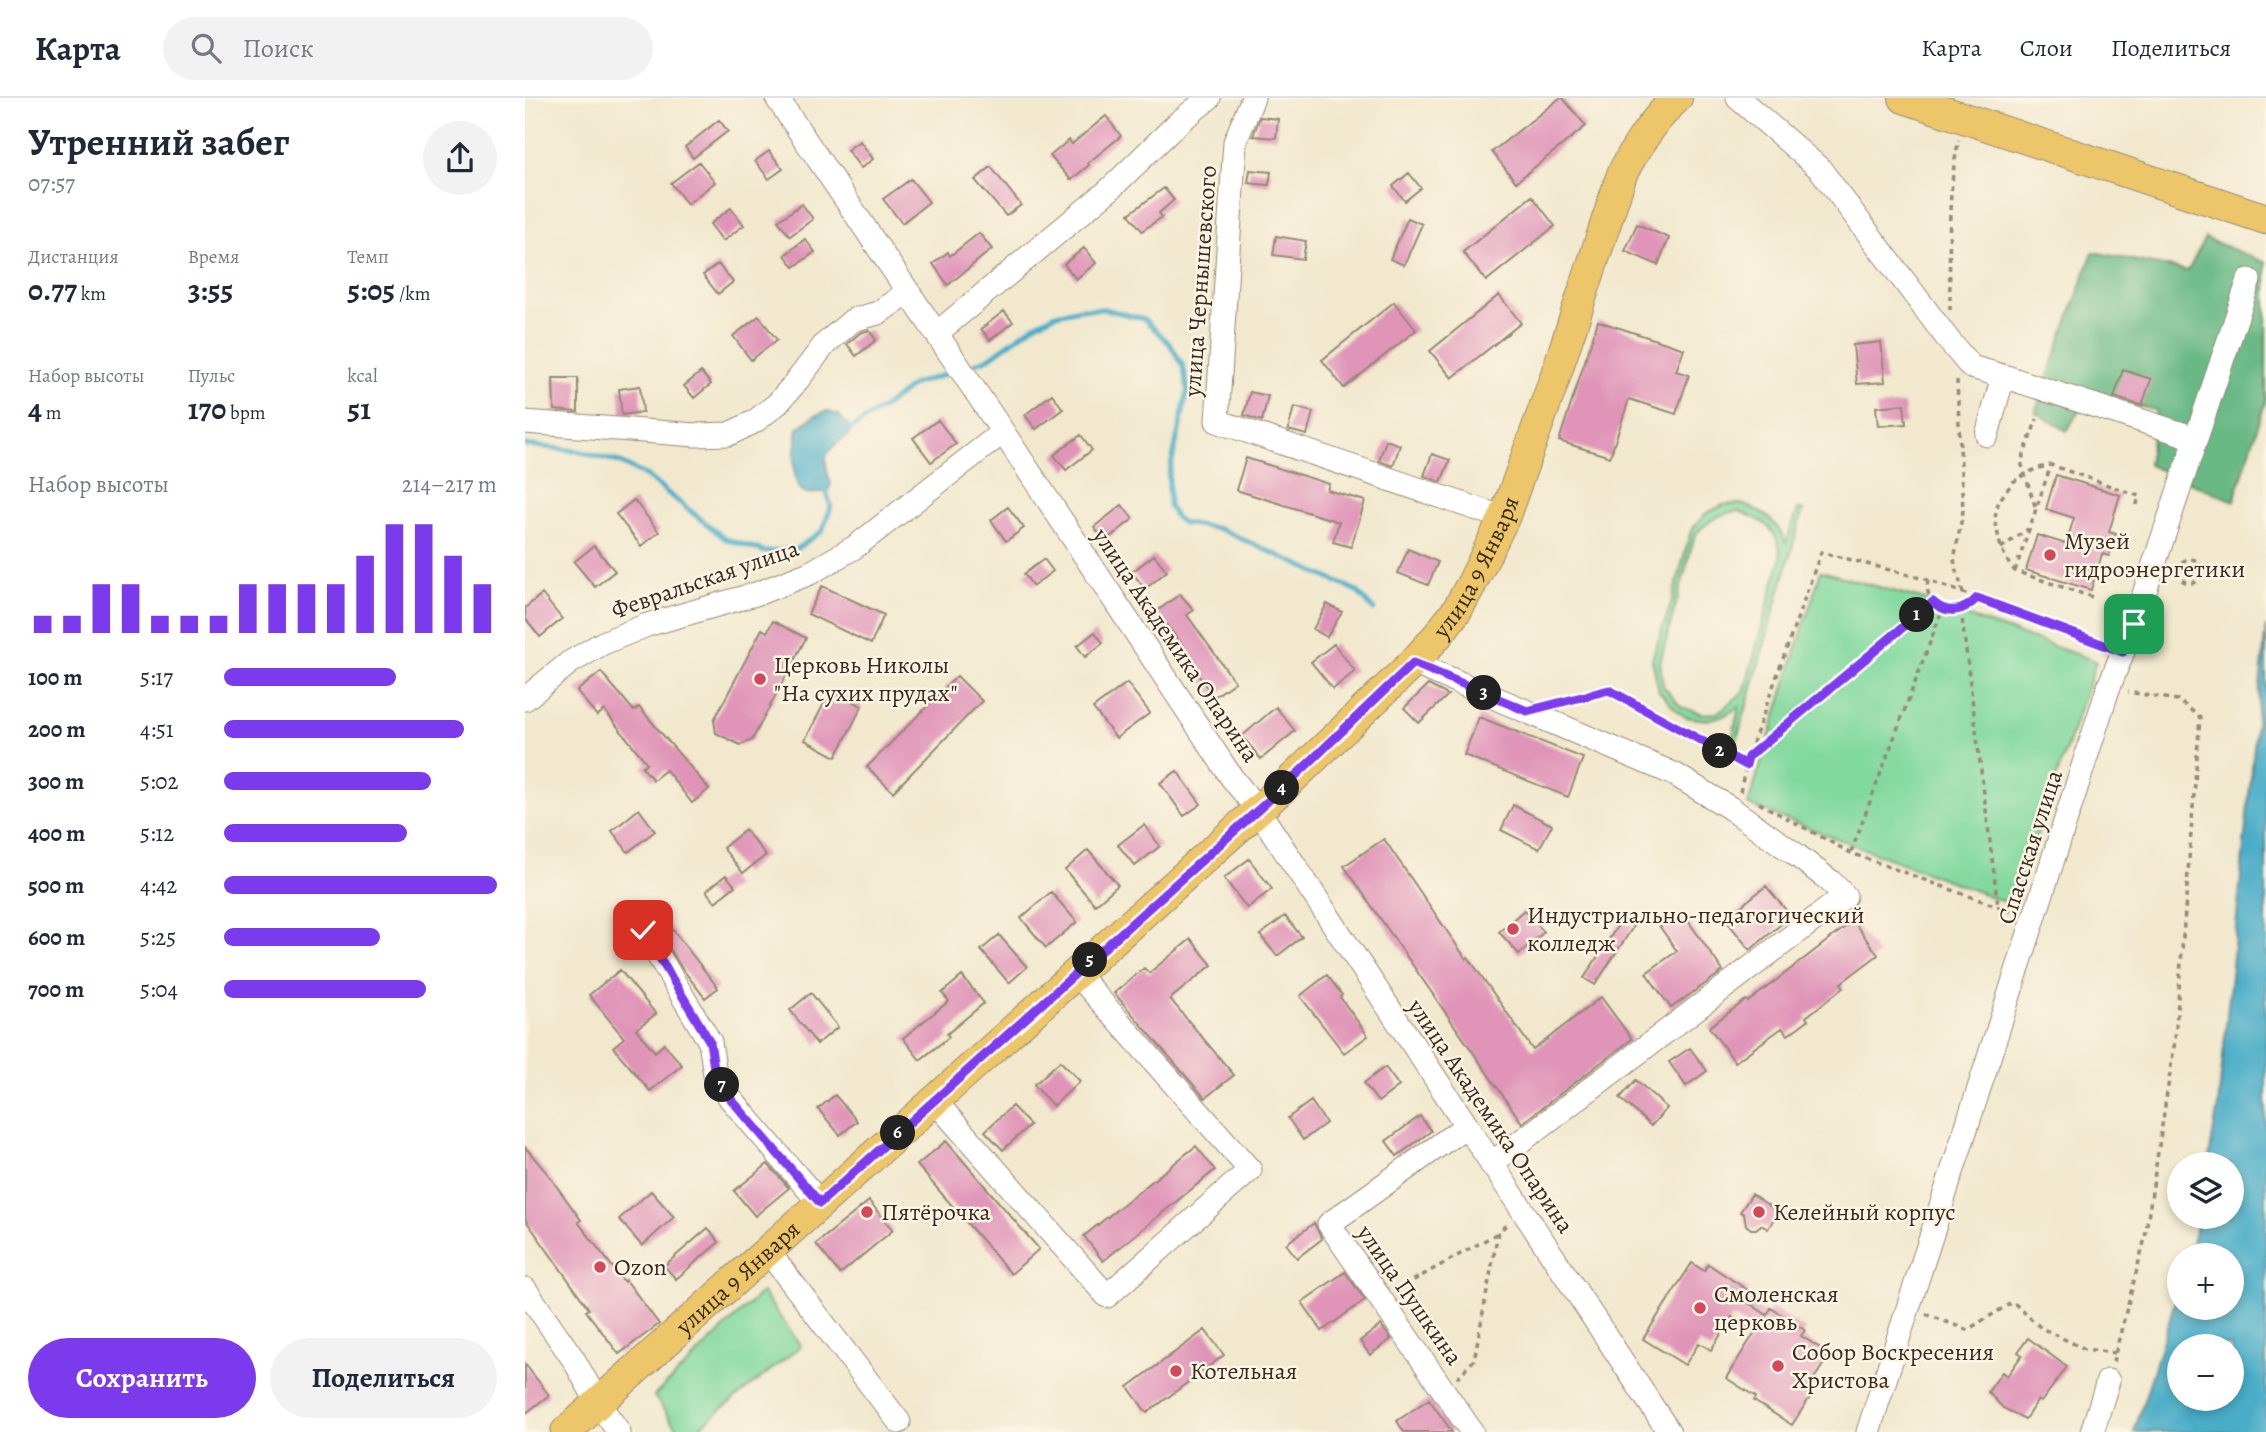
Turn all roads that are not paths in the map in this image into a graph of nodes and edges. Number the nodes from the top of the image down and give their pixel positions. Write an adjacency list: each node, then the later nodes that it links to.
1 (777, 98): 9 (street, улица Академика Опарина)
2 (1209, 98): 10 (street)
3 (1253, 98): 16 (street, улица Чернышевского)
4 (1677, 98): 16 (main road, улица 9 Января)
5 (1738, 98): 11 (street)
6 (1904, 98): 7 (main road)
7 (2266, 219)
8 (2249, 280): 15 (street, Спасская улица)
9 (908, 292): 10 (street, улица Академика Опарина); 12 (street)
10 (937, 333): 13 (street, улица Академика Опарина)
11 (2003, 376): 14 (street); 15 (street)
12 (525, 422)
13 (1003, 432): 18 (street, Февральская улица); 19 (street, улица Академика Опарина)
14 (1987, 435)
15 (2195, 439): 35 (street, Спасская улица)
16 (1504, 518): 17 (main road, улица 9 Января)
17 (1413, 663): 19 (main road, улица 9 Января); 24 (street)
18 (525, 699)
19 (1258, 810): 21 (main road, улица 9 Января); 23 (street, улица Академика Опарина)
20 (643, 930): 25 (street)
21 (1076, 973): 22 (main road, улица 9 Января); 22 (street)
22 (934, 1100): 25 (main road, улица 9 Января)
23 (1466, 1126): 24 (street, улица Академика Опарина); 33 (street, улица Пушкина)
24 (1491, 1164): 34 (street, улица Академика Опарина)
25 (820, 1203): 26 (main road, улица 9 Января)
26 (767, 1250): 29 (main road, улица 9 Января); 30 (street)
27 (525, 1289): 29 (street)
28 (2108, 1381): 36 (street)
29 (598, 1403): 31 (main road, улица 9 Января); 32 (street)
30 (899, 1423)
31 (566, 1432)
32 (619, 1432)
33 (1472, 1432)
34 (1669, 1432)
35 (1868, 1432)
36 (2092, 1432)

